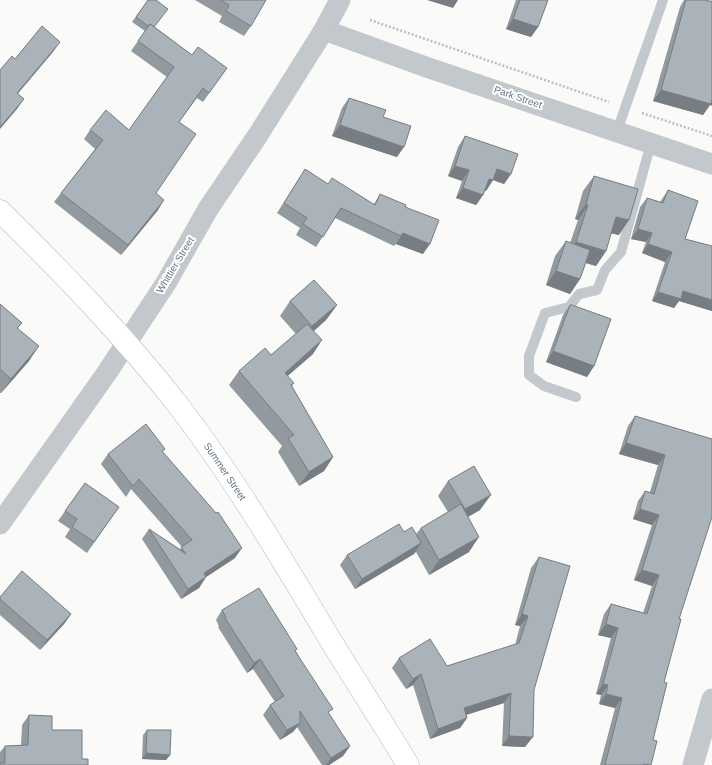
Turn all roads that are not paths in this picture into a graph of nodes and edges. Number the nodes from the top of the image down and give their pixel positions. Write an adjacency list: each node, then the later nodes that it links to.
1 (340, 0): 3 (street, Whittier Street)
2 (663, 0): 4 (lane)
3 (324, 30): 4 (street, Park Street); 8 (street, Whittier Street)
4 (617, 131): 5 (street, Park Street)
5 (651, 143): 6 (street, Park Street); 9 (lane)
6 (712, 164)
7 (0, 211): 8 (street, Summer Street)
8 (127, 342): 10 (street, Whittier Street); 13 (street, Summer Street)
9 (576, 398)
10 (0, 524)
11 (712, 699): 12 (street)
12 (707, 737): 14 (street)
13 (408, 765)
14 (693, 765)

